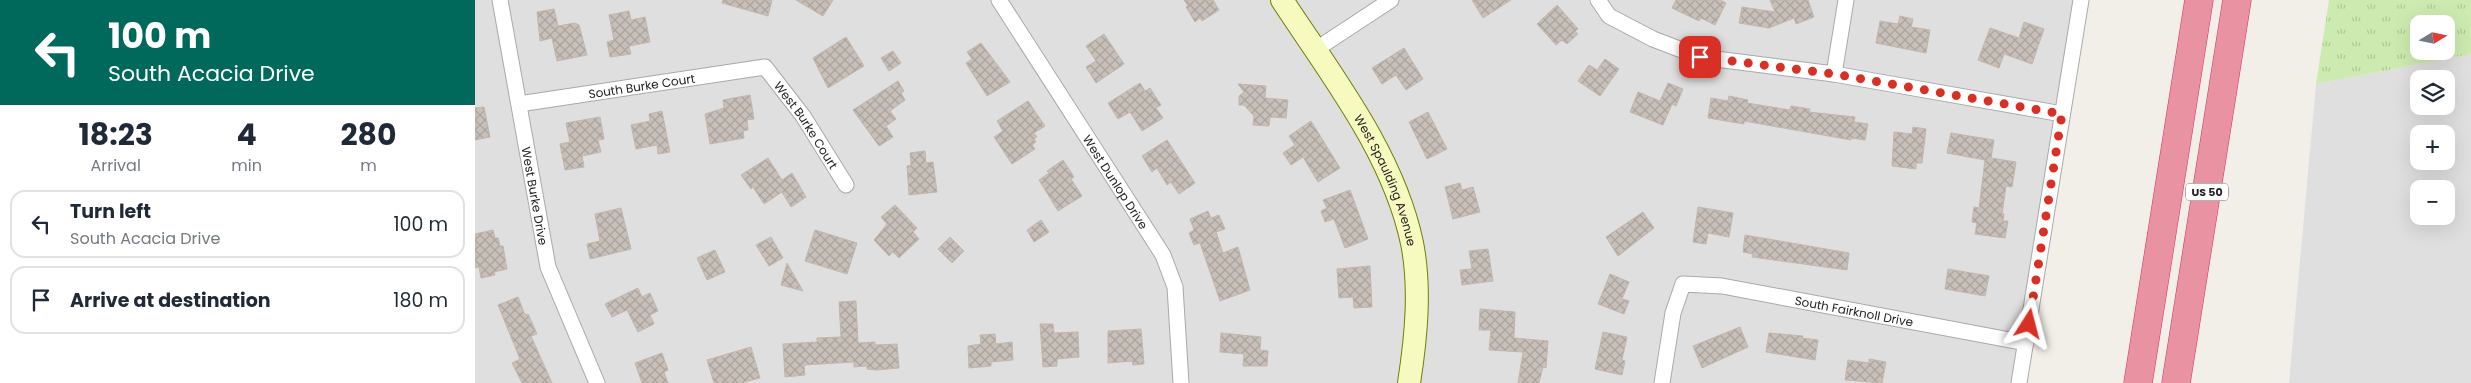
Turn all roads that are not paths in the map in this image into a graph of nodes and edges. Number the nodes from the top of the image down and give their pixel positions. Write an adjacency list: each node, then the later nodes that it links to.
1 (500, 0): 13 (street, West Burke Drive)
2 (999, 0): 18 (street, West Dunlop Drive)
3 (1281, 0): 10 (street, West Spaulding Avenue)
4 (1391, 0): 10 (street)
5 (1598, 0): 12 (street)
6 (1846, 0): 12 (street)
7 (2081, 0): 14 (street)
8 (2199, 0): 22 (highway, US 50)
9 (2237, 0): 23 (highway, US 50)
10 (1315, 50): 19 (street, West Spaulding Avenue)
11 (765, 67): 13 (street, South Burke Court); 15 (street, West Burke Court)
12 (1834, 74): 14 (street)
13 (519, 104): 17 (street, West Burke Drive)
14 (2062, 114): 16 (street)
15 (846, 185)
16 (2026, 343): 20 (street, South Fairknoll Drive); 21 (street)
17 (597, 383)
18 (1181, 383)
19 (1409, 383)
20 (1662, 383)
21 (2019, 383)
22 (2138, 383)
23 (2176, 383)

